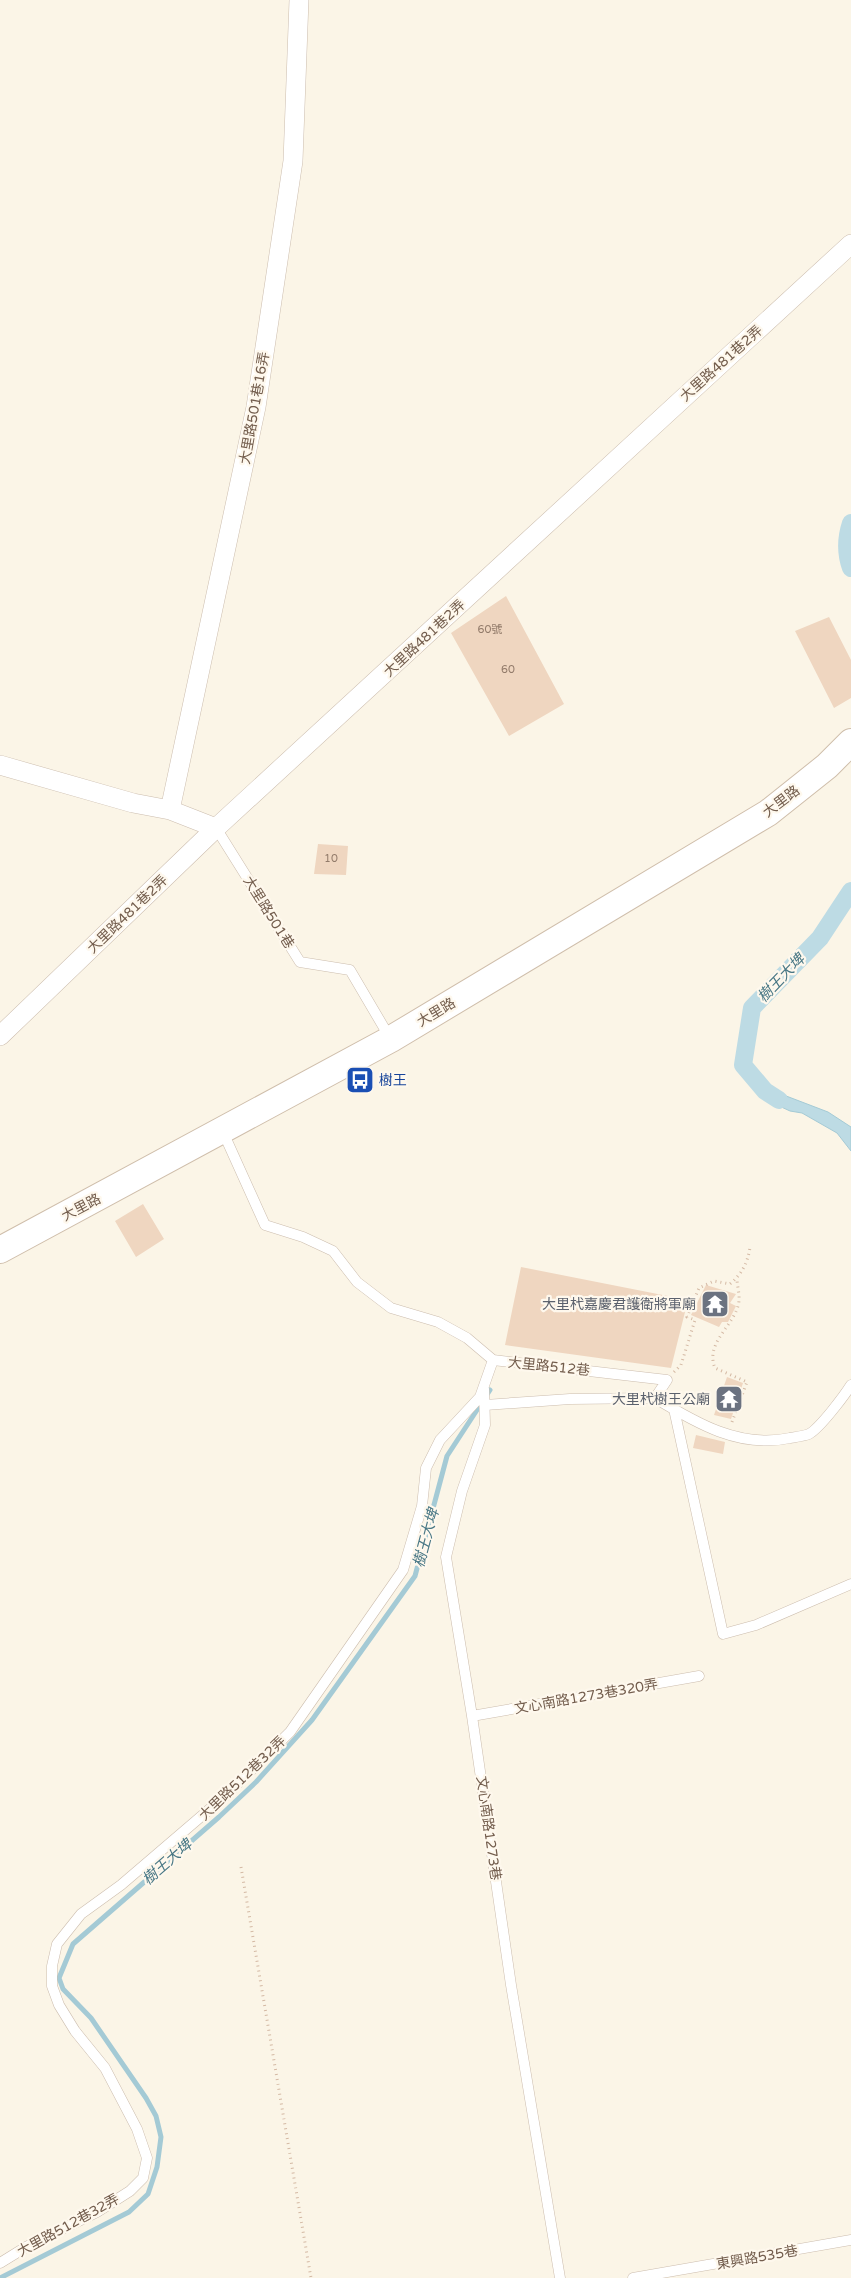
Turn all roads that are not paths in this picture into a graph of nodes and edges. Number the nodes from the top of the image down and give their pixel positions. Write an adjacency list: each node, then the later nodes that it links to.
1 (299, 0): 5 (street, 大里路501巷16弄)
2 (851, 244): 6 (street, 大里路481巷2弄)
3 (851, 742): 8 (street, 大里路)
4 (0, 765): 5 (street)
5 (170, 810): 6 (street)
6 (216, 828): 7 (street, 大里路481巷2弄); 8 (lane, 大里路501巷)
7 (0, 1036)
8 (391, 1039): 9 (street, 大里路)
9 (223, 1132): 10 (street, 大里路); 11 (lane, 大里路512巷)
10 (0, 1250)
11 (492, 1360): 12 (lane, 大里路512巷32弄); 14 (lane, 大里路512巷)
12 (484, 1382): 15 (lane, 文心南路1273巷); 21 (lane, 大里路512巷32弄)
13 (851, 1384): 16 (lane)
14 (655, 1398): 15 (lane, 大里路512巷); 16 (lane)
15 (485, 1405): 19 (lane, 文心南路1273巷)
16 (674, 1409): 17 (lane)
17 (851, 1584)
18 (699, 1676): 19 (lane, 文心南路1273巷320弄)
19 (472, 1716): 22 (lane, 文心南路1273巷)
20 (851, 2240): 23 (lane, 東興路535巷)
21 (0, 2263)
22 (560, 2278)
23 (633, 2278)

